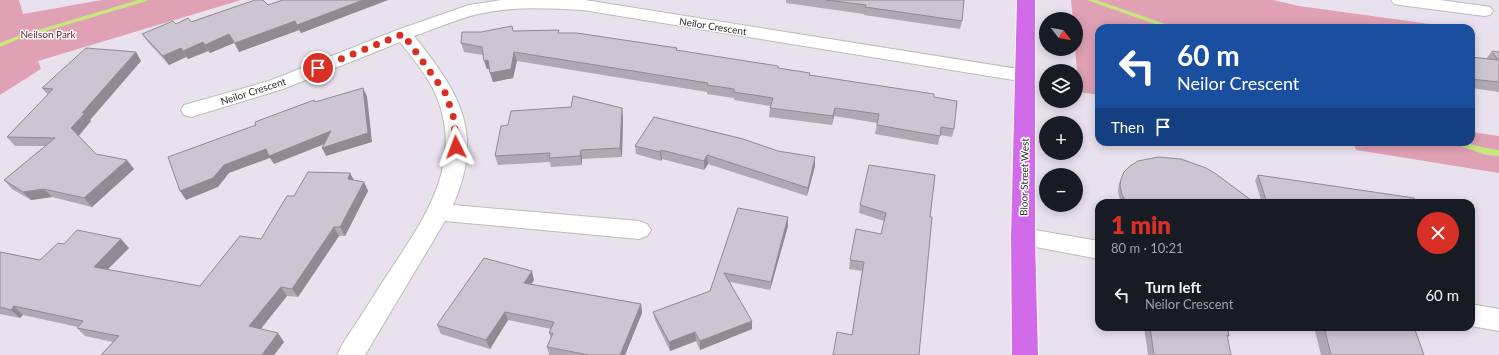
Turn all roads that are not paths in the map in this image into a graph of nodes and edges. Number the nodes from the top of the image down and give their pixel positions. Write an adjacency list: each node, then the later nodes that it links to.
1 (1400, 0): 3 (street)
2 (1026, 3): 5 (main road, Bloor Street West)
3 (1484, 11)
4 (403, 34): 5 (street, Neilor Crescent); 6 (street, Neilor Crescent); 7 (street)
5 (1025, 76): 9 (main road, Bloor Street West)
6 (191, 110)
7 (439, 212): 8 (street); 13 (street)
8 (639, 230)
9 (1023, 237): 10 (street); 14 (main road, Bloor Street West)
10 (1095, 249)
11 (1475, 317): 12 (street)
12 (1499, 320)
13 (350, 355)
14 (1025, 355)

